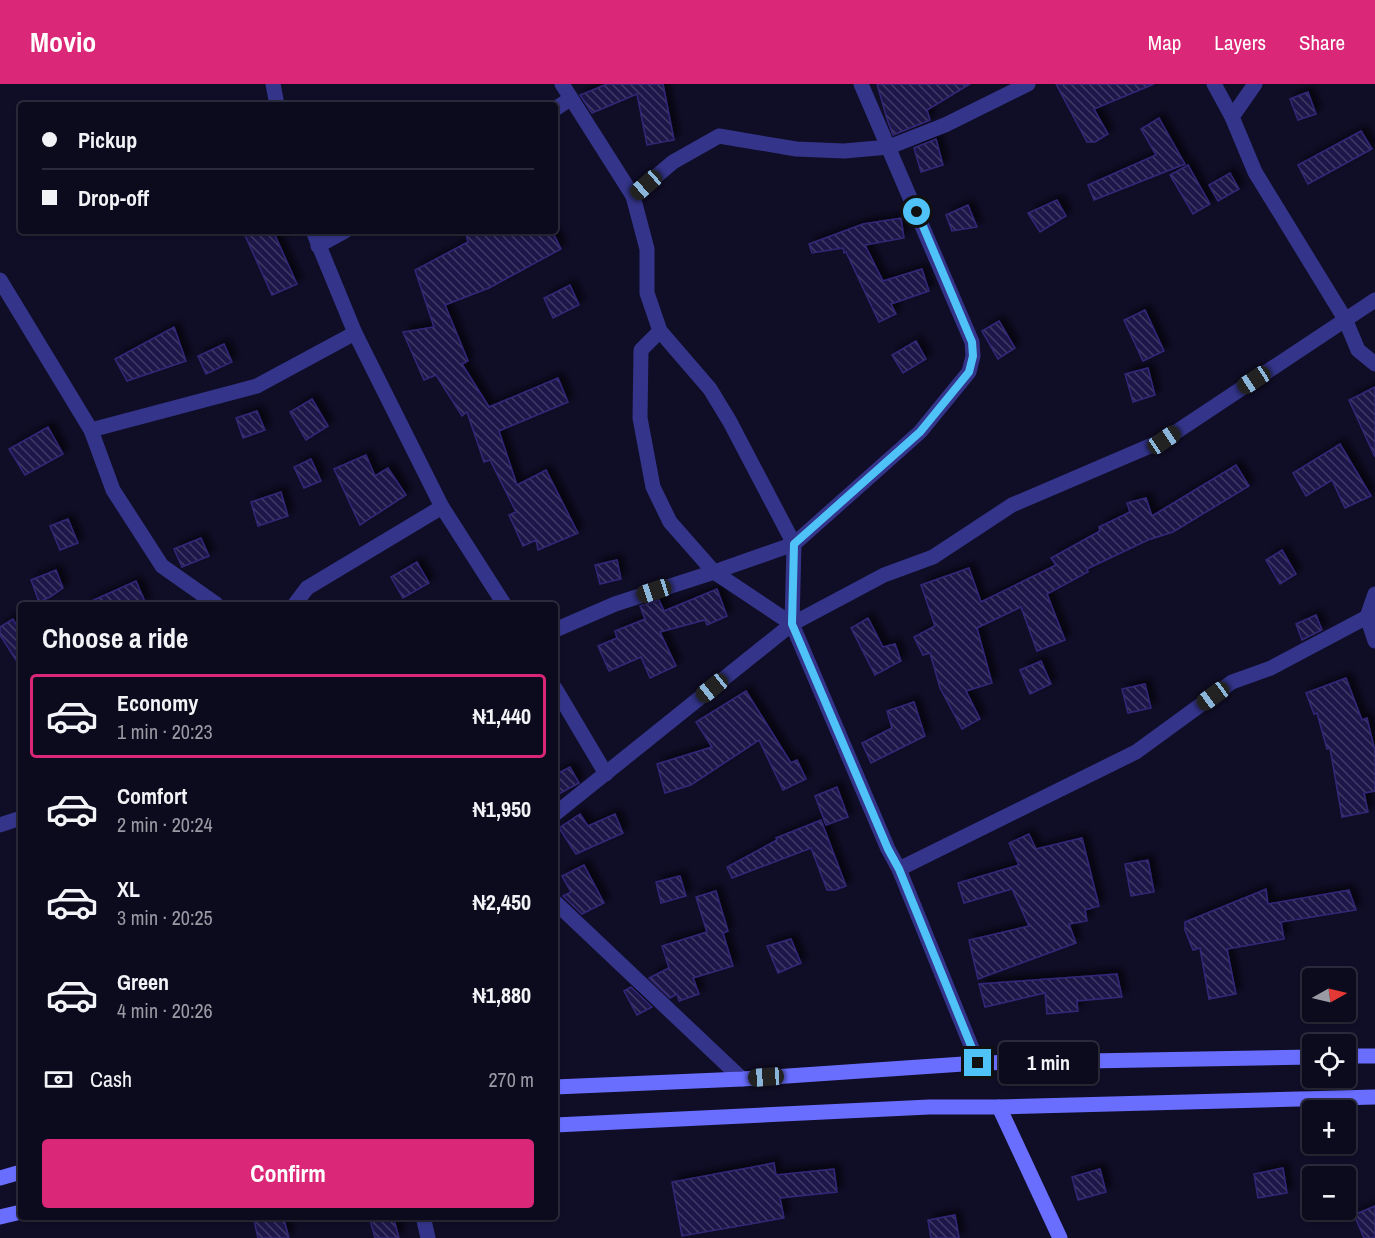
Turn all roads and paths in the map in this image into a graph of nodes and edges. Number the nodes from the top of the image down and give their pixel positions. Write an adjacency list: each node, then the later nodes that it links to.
1 (273, 84): 8 (street)
2 (562, 84): 7 (street)
3 (861, 84): 11 (street)
4 (1028, 84): 11 (street)
5 (1214, 84): 10 (street)
6 (1255, 84): 10 (street)
7 (570, 99): 9 (street); 12 (street)
8 (276, 102)
9 (558, 108)
10 (1232, 117): 18 (street)
11 (889, 147): 12 (street); 24 (street)
12 (633, 196): 19 (street)
13 (313, 234): 15 (street)
14 (340, 234): 15 (street)
15 (318, 246): 20 (street)
16 (0, 280): 22 (street)
17 (1375, 300): 18 (street)
18 (1345, 320): 21 (street); 31 (street)
19 (660, 331): 24 (street); 25 (street)
20 (355, 333): 22 (street); 23 (street)
21 (1375, 364)
22 (91, 430): 27 (street)
23 (442, 507): 28 (street); 29 (street)
24 (794, 544): 25 (street); 31 (street)
25 (714, 572): 31 (street); 32 (street)
26 (1375, 594): 30 (street)
27 (213, 602)
28 (296, 602)
29 (503, 602)
30 (1367, 617): 33 (street); 39 (street)
31 (792, 624): 35 (street); 39 (street)
32 (558, 629)
33 (1375, 641)
34 (558, 693): 35 (street)
35 (606, 774): 36 (street)
36 (558, 812)
37 (18, 819): 38 (street)
38 (0, 825)
39 (899, 869): 44 (street)
40 (558, 905): 45 (street)
41 (1356, 1056): 42 (main road)
42 (1375, 1056)
43 (1302, 1057): 44 (main road)
44 (978, 1063): 45 (main road)
45 (742, 1079): 46 (main road)
46 (558, 1088)
47 (1375, 1097): 48 (main road)
48 (999, 1107): 49 (main road); 56 (main road)
49 (558, 1125)
50 (18, 1173): 51 (main road)
51 (0, 1178)
52 (18, 1213): 53 (main road)
53 (0, 1217)
54 (424, 1220): 55 (street)
55 (428, 1238)
56 (1060, 1238)

